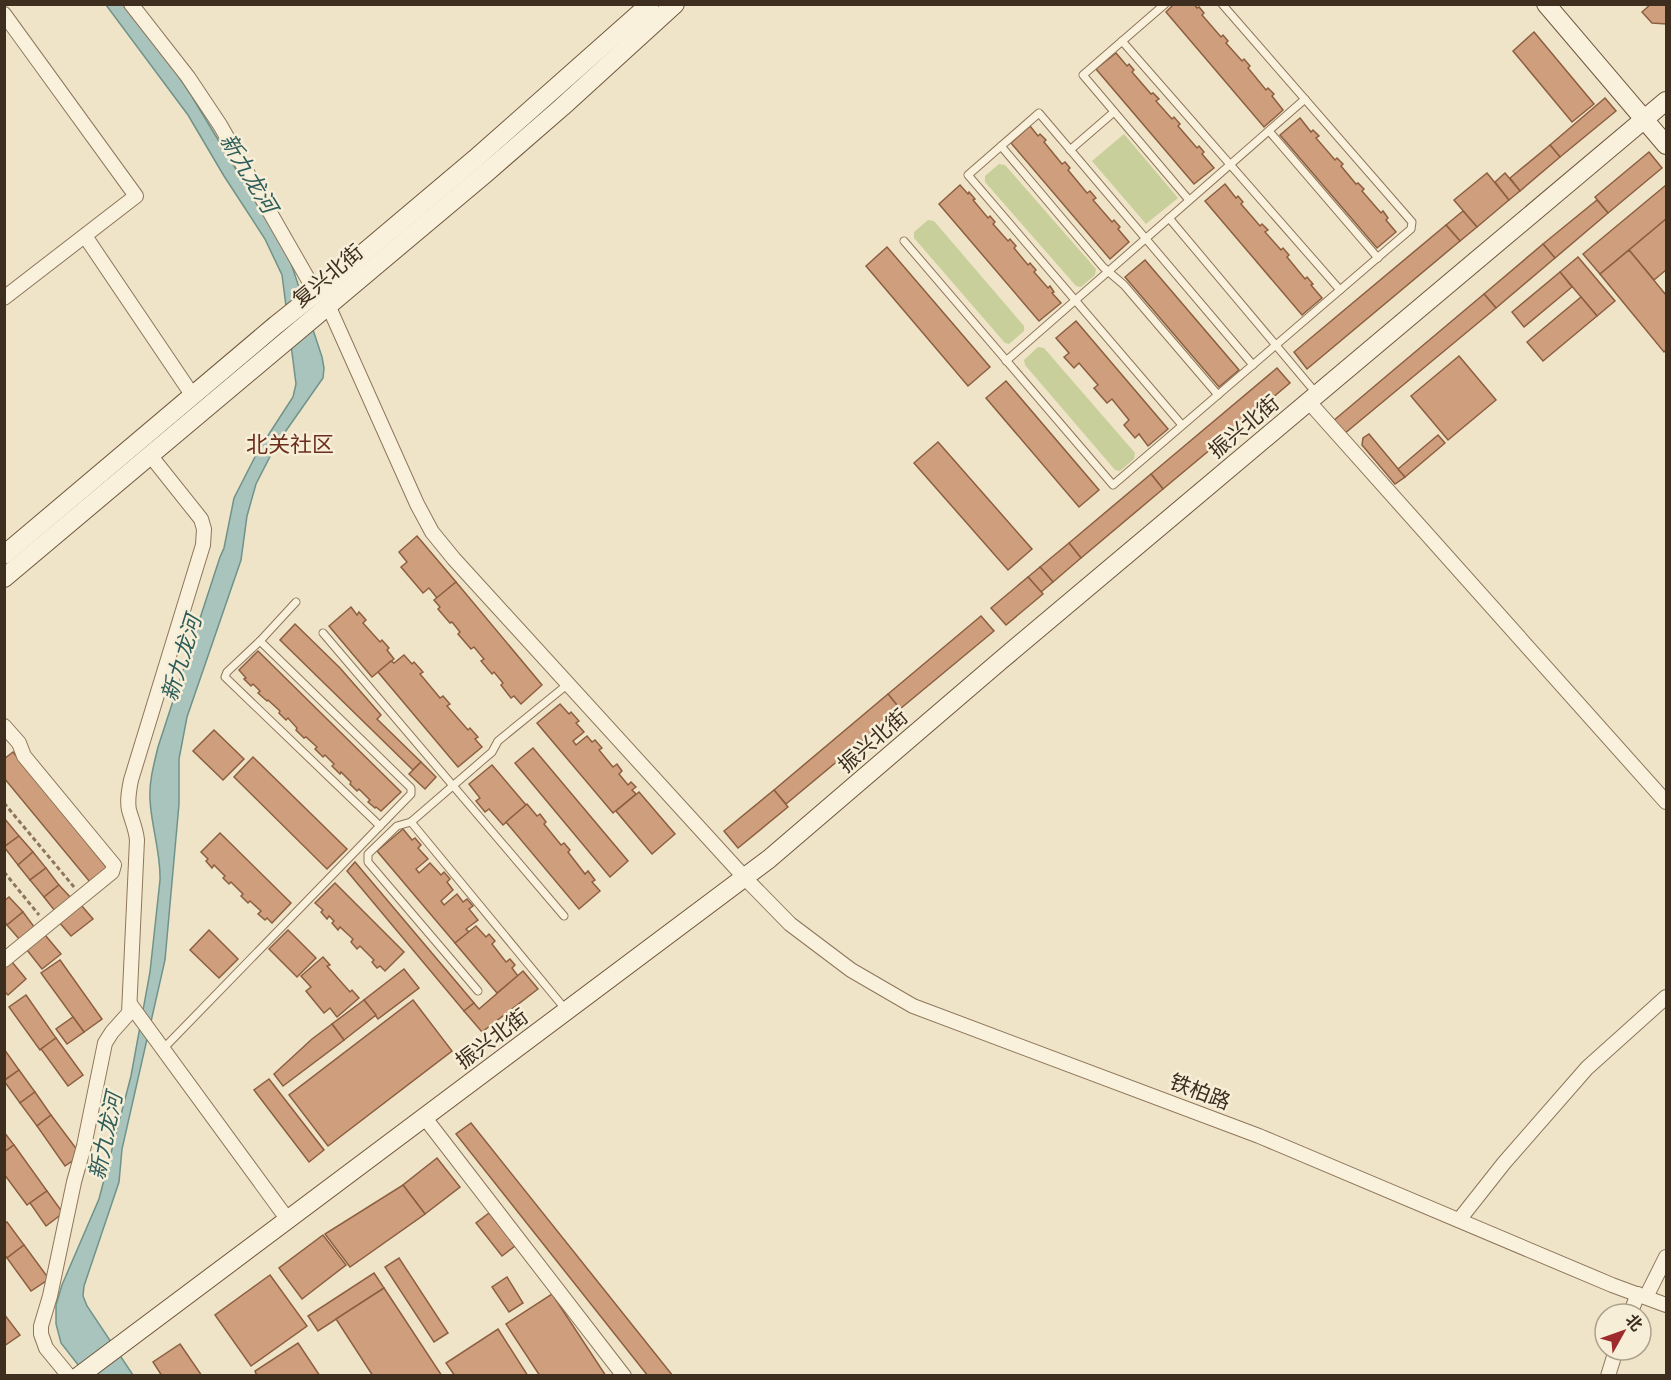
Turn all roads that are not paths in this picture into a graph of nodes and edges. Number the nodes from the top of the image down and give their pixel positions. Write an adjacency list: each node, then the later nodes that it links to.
1 (131, 4): 28 (street, 铁柏路)
2 (675, 4): 28 (street, 复兴北街)
3 (1165, 4): 8 (lane)
4 (1222, 4): 9 (lane)
5 (1546, 4): 12 (street)
6 (641, 7): 28 (street, 复兴北街)
7 (4, 14): 20 (street)
8 (1122, 41): 11 (lane); 17 (lane)
9 (1305, 99): 13 (lane); 23 (lane)
10 (1666, 101): 12 (street, 振兴北街)
11 (1114, 112): 16 (lane); 18 (lane)
12 (1645, 120): 15 (street); 34 (street, 振兴北街)
13 (1269, 131): 17 (lane); 23 (lane)
14 (1001, 146): 16 (lane); 24 (lane); 27 (lane)
15 (1666, 146)
16 (1070, 150): 21 (lane)
17 (1230, 165): 18 (lane); 25 (lane)
18 (1189, 200): 19 (lane)
19 (1169, 218): 21 (lane); 29 (lane)
20 (85, 236): 26 (street); 33 (street)
21 (1146, 239): 24 (lane); 31 (lane)
22 (904, 241): 30 (lane)
23 (1378, 258): 25 (lane)
24 (1109, 271): 27 (lane); 32 (lane)
25 (1340, 290): 29 (lane)
26 (4, 298)
27 (1076, 300): 30 (lane); 35 (lane)
28 (318, 302): 33 (street, 复兴北街); 36 (street, 复兴北街); 42 (street, 铁柏路)
29 (1276, 345): 31 (lane); 34 (lane)
30 (1006, 361): 35 (lane)
31 (1253, 365): 32 (lane)
32 (1218, 395): 35 (lane)
33 (193, 396): 37 (street, 复兴北街)
34 (1313, 398): 45 (street); 48 (street, 振兴北街)
35 (1182, 426)
36 (150, 456): 38 (street, 复兴北街); 53 (street)
37 (4, 555)
38 (4, 578)
39 (296, 602): 41 (lane)
40 (323, 633): 44 (lane)
41 (260, 641): 47 (lane); 47 (lane)
42 (568, 684): 44 (lane); 48 (street, 铁柏路)
43 (4, 726): 50 (street)
44 (453, 786): 46 (lane); 49 (lane)
45 (1666, 802)
46 (411, 822): 51 (lane); 54 (lane)
47 (380, 826): 55 (lane)
48 (745, 878): 54 (street, 振兴北街); 58 (street, 铁柏路)
49 (564, 916)
50 (4, 960)
51 (478, 991)
52 (1666, 997): 58 (street)
53 (133, 1008): 55 (street); 63 (street)
54 (567, 1012): 56 (street, 振兴北街)
55 (160, 1044): 57 (street)
56 (425, 1118): 57 (street, 振兴北街); 65 (street)
57 (288, 1220): 64 (street, 振兴北街)
58 (1459, 1220): 60 (street, 铁柏路)
59 (1666, 1257): 60 (street)
60 (1642, 1296): 61 (street); 62 (street, 铁柏路)
61 (1638, 1302)
62 (1666, 1305)
63 (69, 1376)
64 (79, 1376)
65 (624, 1376)

